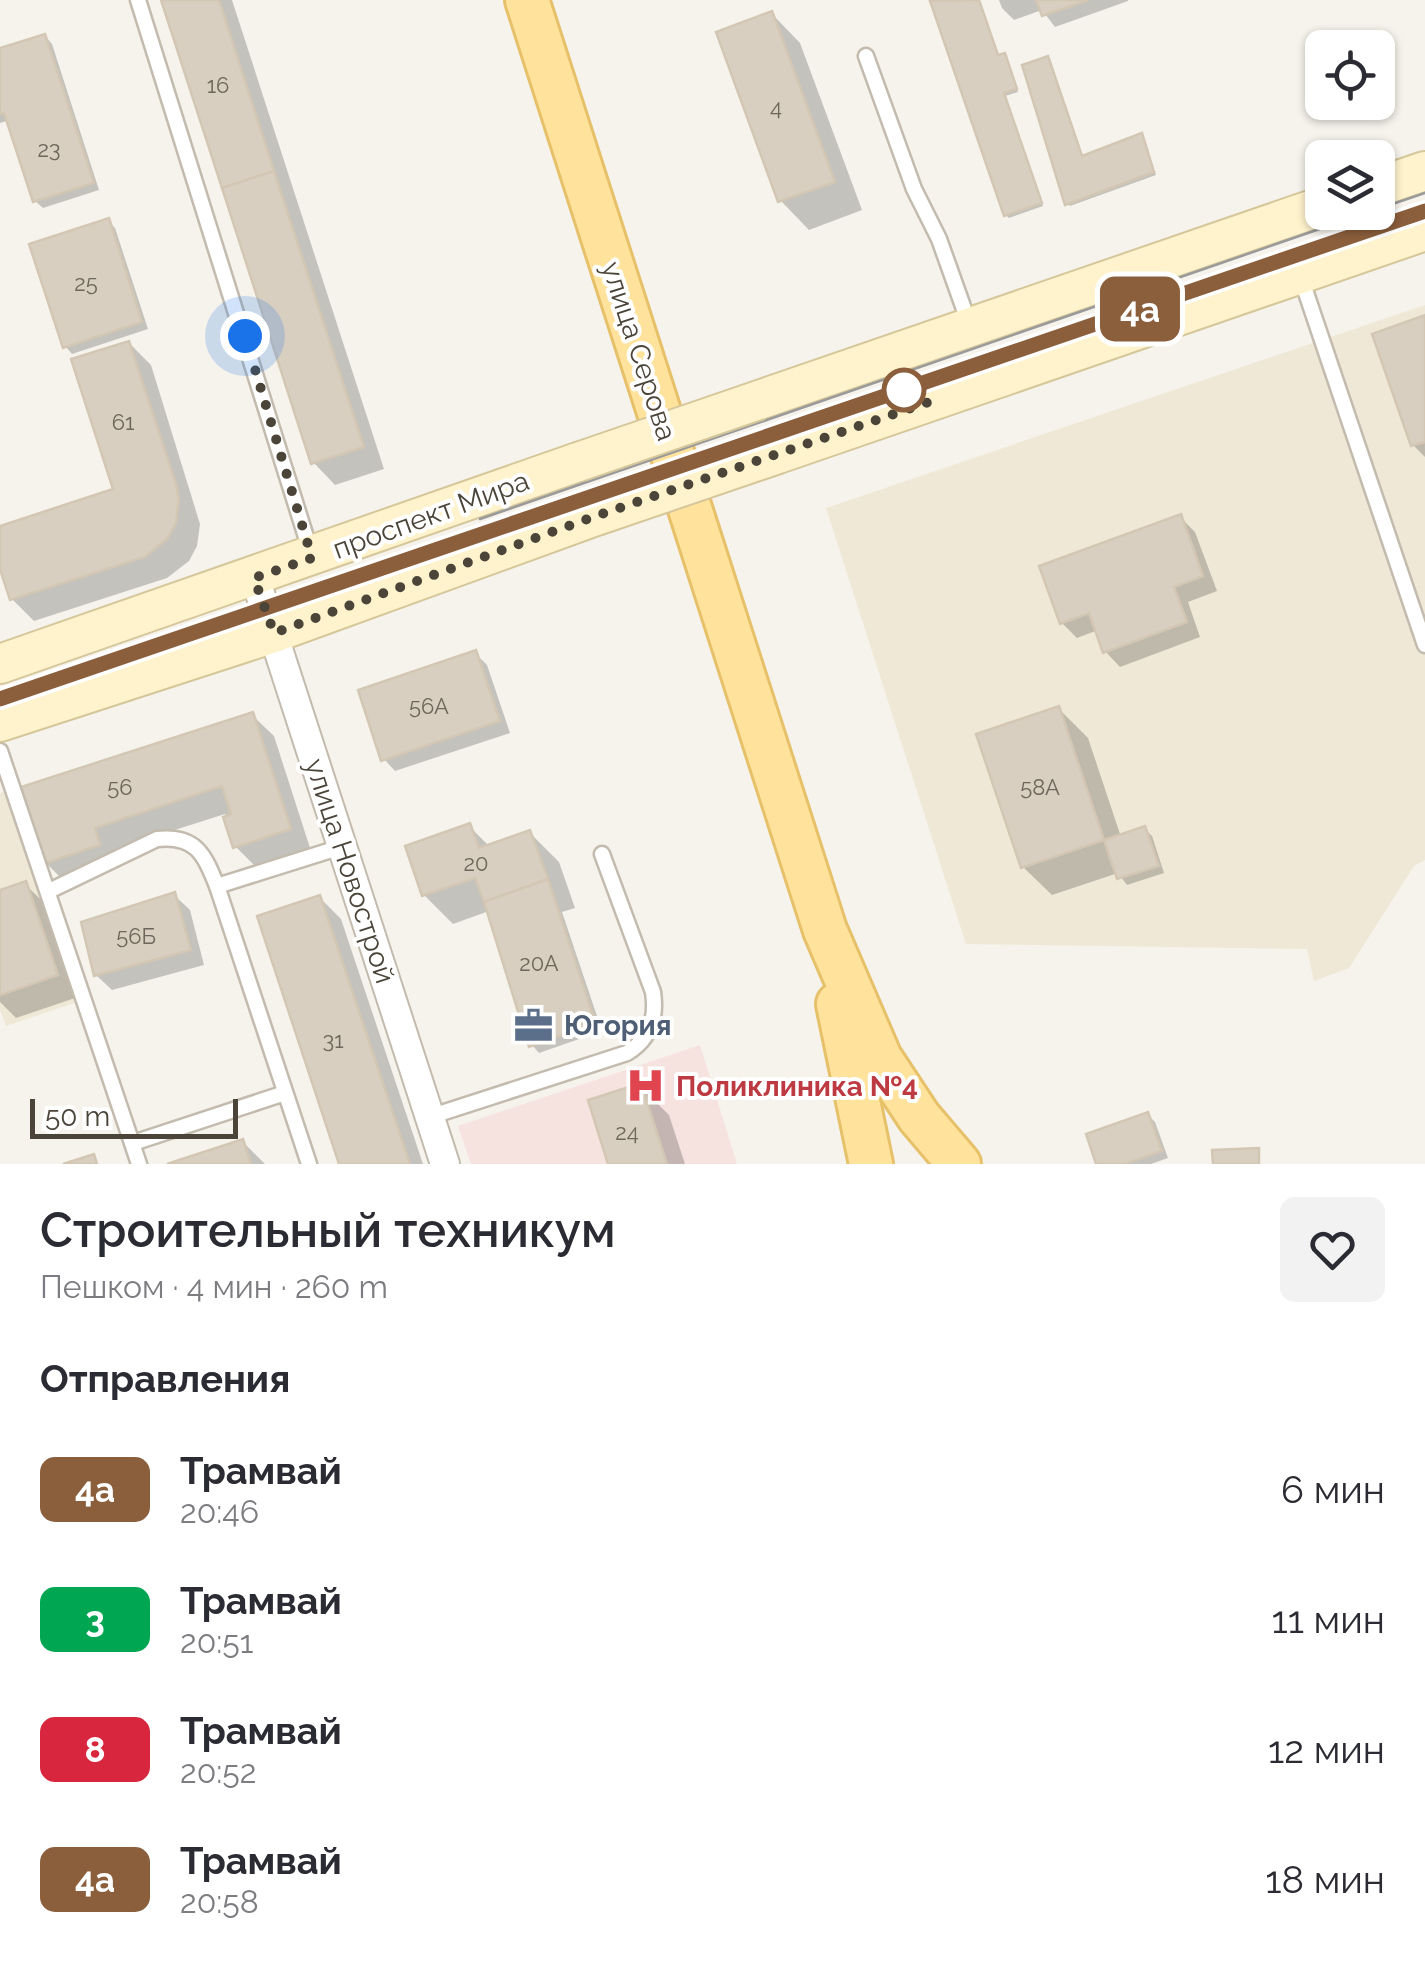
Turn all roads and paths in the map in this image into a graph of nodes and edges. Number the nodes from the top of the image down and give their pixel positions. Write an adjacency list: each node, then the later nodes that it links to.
1 (138, 0): 10 (lane)
2 (527, 0): 21 (main road, улица Серова)
3 (866, 56): 9 (lane)
4 (1425, 171): 5 (main road)
5 (1395, 182)
6 (1305, 212): 9 (main road)
7 (1425, 231): 8 (main road)
8 (1300, 274): 12 (main road, проспект Мира, bridge); 13 (lane)
9 (970, 327): 10 (main road, проспект Мира, bridge)
10 (312, 558): 11 (main road, проспект Мира)
11 (254, 578): 12 (street, улица Новострой); 14 (main road, проспект Мира)
12 (274, 633): 15 (main road, проспект Мира); 17 (street, улица Новострой)
13 (1425, 645)
14 (0, 664)
15 (0, 722)
16 (0, 751): 20 (lane)
17 (342, 847): 19 (lane); 23 (street, улица Новострой)
18 (602, 854): 23 (lane)
19 (216, 886): 20 (lane); 22 (lane)
20 (49, 891): 24 (lane)
21 (825, 930): 28 (main road); 29 (main road)
22 (286, 1093): 24 (lane); 26 (lane)
23 (430, 1118): 27 (street, улица Новострой)
24 (133, 1143): 25 (lane)
25 (139, 1164)
26 (309, 1164)
27 (444, 1164)
28 (870, 1164)
29 (959, 1164)

